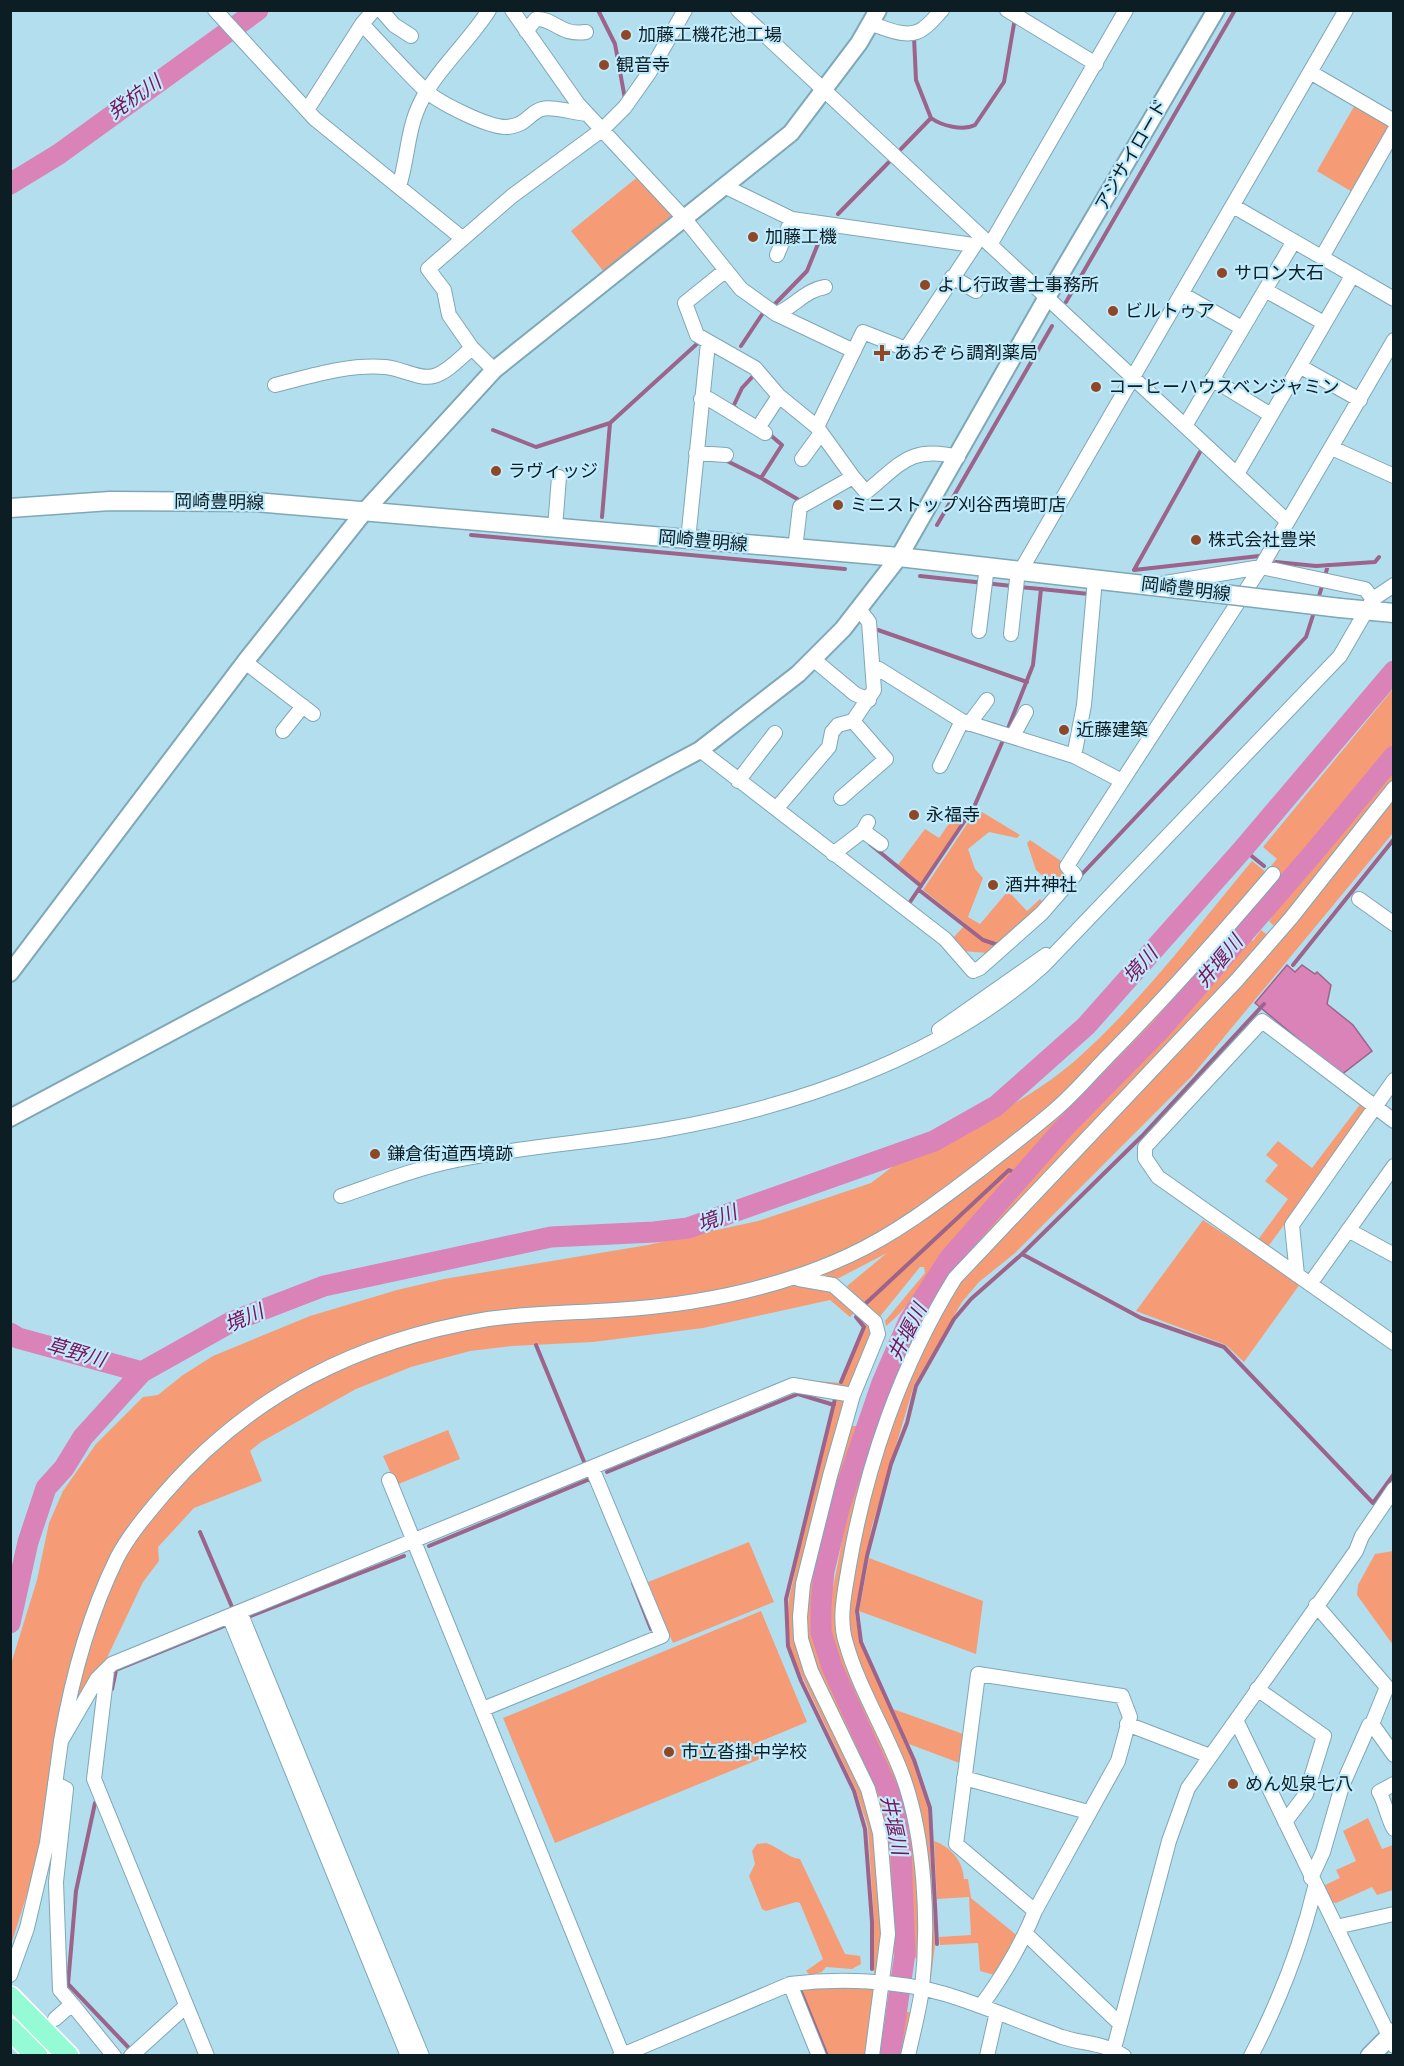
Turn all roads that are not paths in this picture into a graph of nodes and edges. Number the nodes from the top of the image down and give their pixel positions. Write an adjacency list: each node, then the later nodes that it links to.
1 (214, 10): 22 (street)
2 (374, 10): 14 (street)
3 (381, 10): 17 (street)
4 (489, 10): 21 (street)
5 (512, 10): 15 (street)
6 (685, 10): 25 (street)
7 (738, 10): 20 (street)
8 (942, 10): 13 (street)
9 (1126, 10): 18 (street)
10 (1216, 10): 44 (street, アジサイロード)
11 (1346, 10): 19 (street)
12 (1013, 14): 18 (street)
13 (875, 17): 20 (street)
14 (362, 24): 21 (street); 22 (street)
15 (526, 31): 16 (street); 23 (street)
16 (586, 32)
17 (411, 36)
18 (1096, 63): 34 (street)
19 (1310, 72): 24 (street); 29 (street)
20 (825, 90): 28 (street); 34 (street)
21 (427, 91): 23 (street); 27 (street)
22 (307, 110): 27 (street)
23 (587, 114): 25 (street)
24 (1394, 121)
25 (603, 129): 30 (street); 32 (street)
26 (1394, 131): 36 (street)
27 (399, 186): 32 (street)
28 (724, 186): 30 (street); 31 (street)
29 (1233, 206): 33 (street); 43 (street)
30 (684, 218): 37 (street); 54 (street)
31 (792, 219): 34 (street); 35 (street)
32 (462, 238): 51 (street)
33 (1294, 241): 36 (street); 41 (street)
34 (981, 242): 39 (street); 44 (street)
35 (777, 255)
36 (1322, 257): 38 (street)
37 (726, 270): 46 (street); 50 (street)
38 (1352, 276): 45 (street); 47 (street)
39 (952, 277): 42 (street); 52 (street)
40 (825, 287): 46 (street)
41 (1265, 290): 47 (street); 48 (street)
42 (976, 291)
43 (1182, 294): 48 (street); 55 (street)
44 (1046, 299): 55 (street); 67 (street, アジサイロード)
45 (1394, 299)
46 (775, 314): 52 (street)
47 (1324, 323): 53 (street)
48 (1242, 328): 56 (street)
49 (1394, 340): 60 (street)
50 (708, 343): 58 (street); 59 (street)
51 (472, 348): 54 (street); 57 (street)
52 (854, 351): 63 (street)
53 (1301, 367): 60 (street); 61 (street)
54 (494, 370): 74 (street)
55 (1132, 378): 62 (street); 82 (street)
56 (1212, 379): 61 (street); 62 (street)
57 (275, 385)
58 (779, 396): 59 (street); 63 (street)
59 (701, 399): 65 (street)
60 (1360, 400): 64 (street)
61 (1271, 415): 69 (street)
62 (1185, 426): 69 (street)
63 (819, 430): 68 (street); 72 (street)
64 (1332, 448): 70 (street); 75 (street)
65 (696, 453): 66 (street); 77 (street)
66 (726, 455)
67 (958, 457): 72 (street); 79 (street, アジサイロード)
68 (802, 459)
69 (1237, 474): 75 (street)
70 (1394, 476)
71 (559, 477): 76 (street)
72 (853, 477): 78 (street)
73 (10, 508): 74 (main road, 岡崎豊明線)
74 (364, 512): 76 (main road, 岡崎豊明線); 92 (street)
75 (1287, 521): 81 (street)
76 (555, 528): 77 (main road, 岡崎豊明線)
77 (688, 540): 78 (main road, 岡崎豊明線)
78 (795, 549): 79 (main road, 岡崎豊明線)
79 (899, 557): 80 (main road, 岡崎豊明線); 87 (street, アジサイロード)
80 (987, 567): 82 (main road, 岡崎豊明線); 89 (street)
81 (1261, 567): 84 (street); 86 (street); 106 (street)
82 (1019, 570): 83 (main road, 岡崎豊明線); 90 (street)
83 (1095, 579): 84 (main road, 岡崎豊明線); 103 (street)
84 (1151, 585): 86 (main road, 岡崎豊明線, bridge)
85 (1394, 585): 86 (street)
86 (1370, 606): 88 (main road, 岡崎豊明線); 122 (street)
87 (859, 609): 91 (street, アジサイロード); 93 (street)
88 (1394, 613)
89 (979, 631)
90 (1011, 634)
91 (813, 659): 94 (street); 102 (street, アジサイロード)
92 (245, 662): 99 (street); 115 (street)
93 (873, 668): 94 (street); 98 (street)
94 (869, 700): 97 (street)
95 (987, 700): 98 (street)
96 (1026, 712): 101 (street)
97 (853, 721): 108 (street); 109 (street)
98 (966, 723): 101 (street); 104 (street)
99 (283, 731)
100 (775, 733): 105 (street)
101 (1008, 734): 103 (street)
102 (700, 750): 105 (street); 118 (street, アジサイロード)
103 (1074, 756): 106 (street)
104 (940, 766)
105 (738, 781): 109 (street)
106 (1122, 781): 111 (street)
107 (1394, 788): 160 (street)
108 (841, 798)
109 (776, 810): 111 (street)
110 (881, 844): 111 (street)
111 (833, 854)
112 (1272, 874): 126 (street)
113 (1359, 899): 114 (street)
114 (1394, 924)
115 (10, 973)
116 (1394, 1080): 117 (street)
117 (1374, 1107): 119 (street); 125 (street); 125 (street)
118 (10, 1118)
119 (1394, 1121)
120 (1394, 1166): 121 (street)
121 (1388, 1184): 123 (street)
122 (341, 1196)
123 (1348, 1230): 124 (street); 127 (street)
124 (1394, 1255)
125 (1297, 1275): 127 (street)
126 (794, 1278): 129 (street); 143 (street)
127 (1310, 1284): 128 (street)
128 (1394, 1343)
129 (854, 1395): 130 (street); 159 (street)
130 (592, 1468): 133 (street); 138 (street)
131 (390, 1480): 133 (street)
132 (1394, 1489): 134 (street)
133 (414, 1540): 135 (street); 138 (street)
134 (1316, 1605): 137 (street); 141 (street)
135 (235, 1614): 136 (street); 176 (street); 177 (street)
136 (107, 1671): 143 (street); 164 (street)
137 (1257, 1689): 139 (street); 150 (street)
138 (483, 1709): 178 (street)
139 (1236, 1720): 145 (street); 150 (street)
140 (1127, 1724): 145 (street); 146 (street); 149 (street)
141 (1372, 1724): 142 (street); 152 (street)
142 (1389, 1739): 144 (street)
143 (61, 1741): 147 (street)
144 (1394, 1755)
145 (1210, 1756): 167 (street)
146 (964, 1778): 149 (street); 153 (street)
147 (55, 1783): 157 (street); 162 (street)
148 (1394, 1784): 151 (street)
149 (1088, 1812): 153 (street)
150 (1286, 1822): 152 (street)
151 (1394, 1829)
152 (1313, 1883): 155 (street); 183 (street)
153 (1035, 1911): 156 (street)
154 (1394, 1914): 155 (street)
155 (1336, 1927): 169 (street)
156 (1026, 1934): 163 (street); 167 (street)
157 (10, 1975)
158 (790, 1984): 159 (street); 178 (street); 179 (street)
159 (882, 1984): 160 (street); 180 (street)
160 (920, 1989): 163 (street); 181 (street)
161 (10, 1997): 172 (main road)
162 (72, 2004): 166 (street); 173 (street)
163 (981, 2006): 165 (street)
164 (186, 2007): 174 (street); 175 (street)
165 (998, 2012): 170 (street); 182 (street)
166 (56, 2019)
167 (1119, 2024): 170 (street)
168 (10, 2030): 171 (main road)
169 (1392, 2039): 184 (main road)
170 (1116, 2053)
171 (37, 2055)
172 (68, 2055)
173 (114, 2055)
174 (131, 2055)
175 (207, 2055)
176 (408, 2055)
177 (422, 2055)
178 (622, 2055)
179 (819, 2055)
180 (872, 2055)
181 (908, 2055)
182 (987, 2055)
183 (1251, 2055)
184 (1370, 2055)

